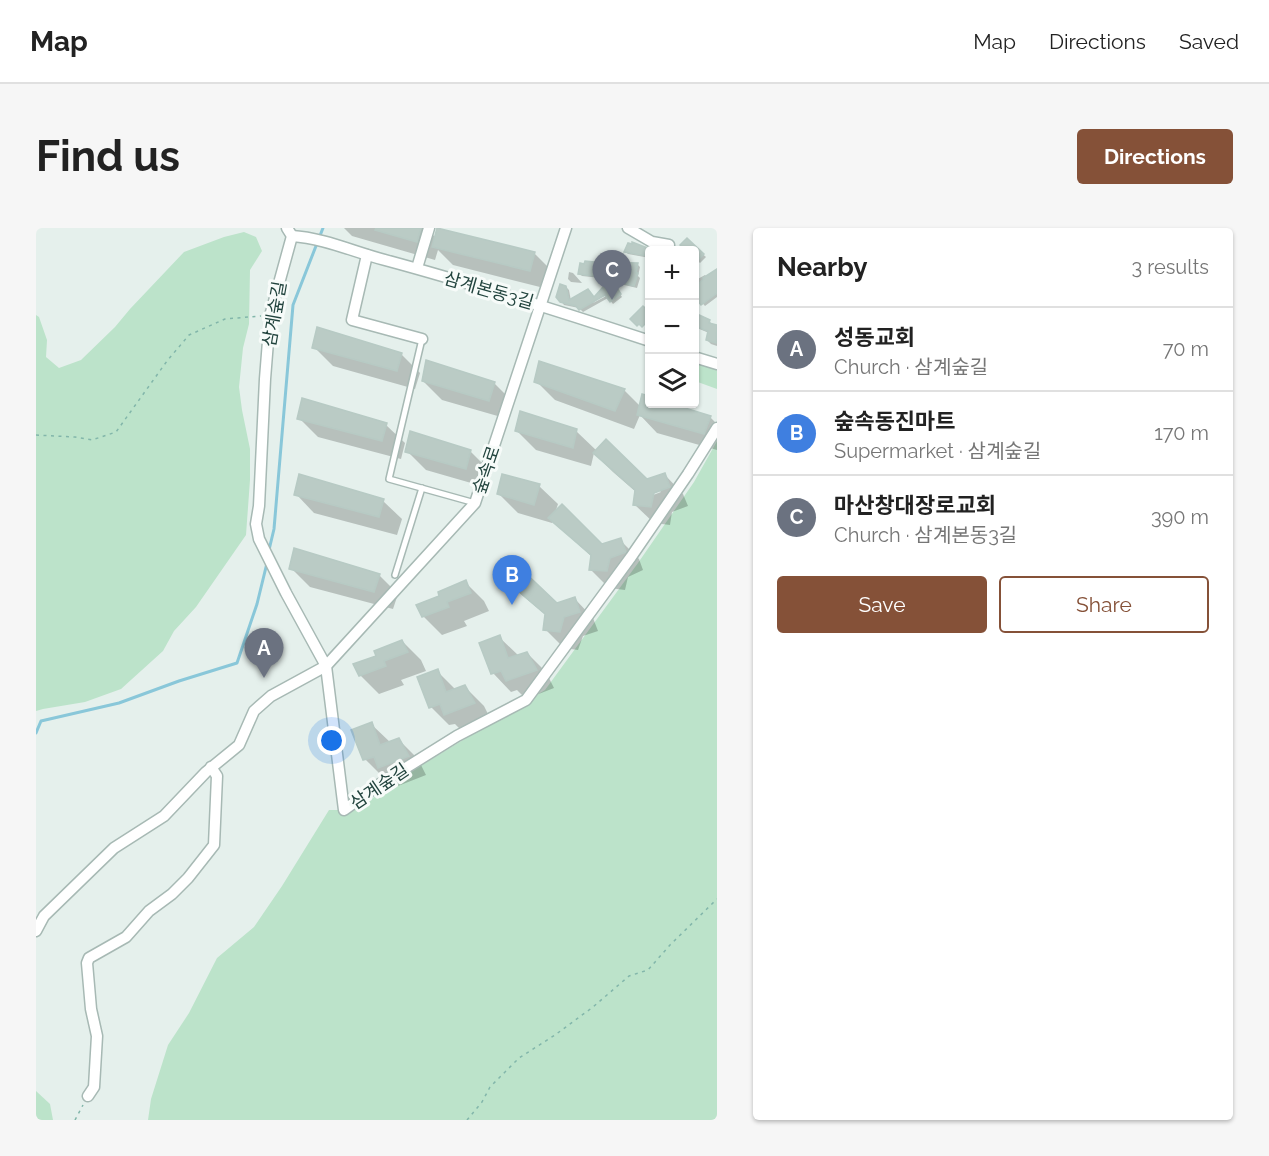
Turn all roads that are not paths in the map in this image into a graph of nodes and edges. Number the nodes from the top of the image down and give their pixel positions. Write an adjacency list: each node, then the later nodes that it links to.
1 (429, 228): 7 (street)
2 (566, 228): 8 (street, 숲속로)
3 (628, 228): 5 (street)
4 (290, 232): 6 (street, 삼계본동3길); 17 (street, 삼계숲길)
5 (669, 245)
6 (367, 255): 7 (street, 삼계본동3길); 9 (street)
7 (417, 268): 8 (street, 삼계본동3길)
8 (542, 305): 10 (street, 삼계본동3길); 15 (street, 숲속로)
9 (422, 339): 14 (lane)
10 (645, 339)
11 (699, 359): 12 (street)
12 (717, 364)
13 (717, 428): 17 (street, 삼계숲길)
14 (422, 488): 15 (lane); 16 (lane)
15 (475, 503): 17 (street, 숲속로)
16 (395, 575)
17 (326, 666): 18 (street, 숲속로)
18 (211, 767): 19 (street, 숲속로); 20 (street)
19 (36, 931)
20 (88, 1096)

